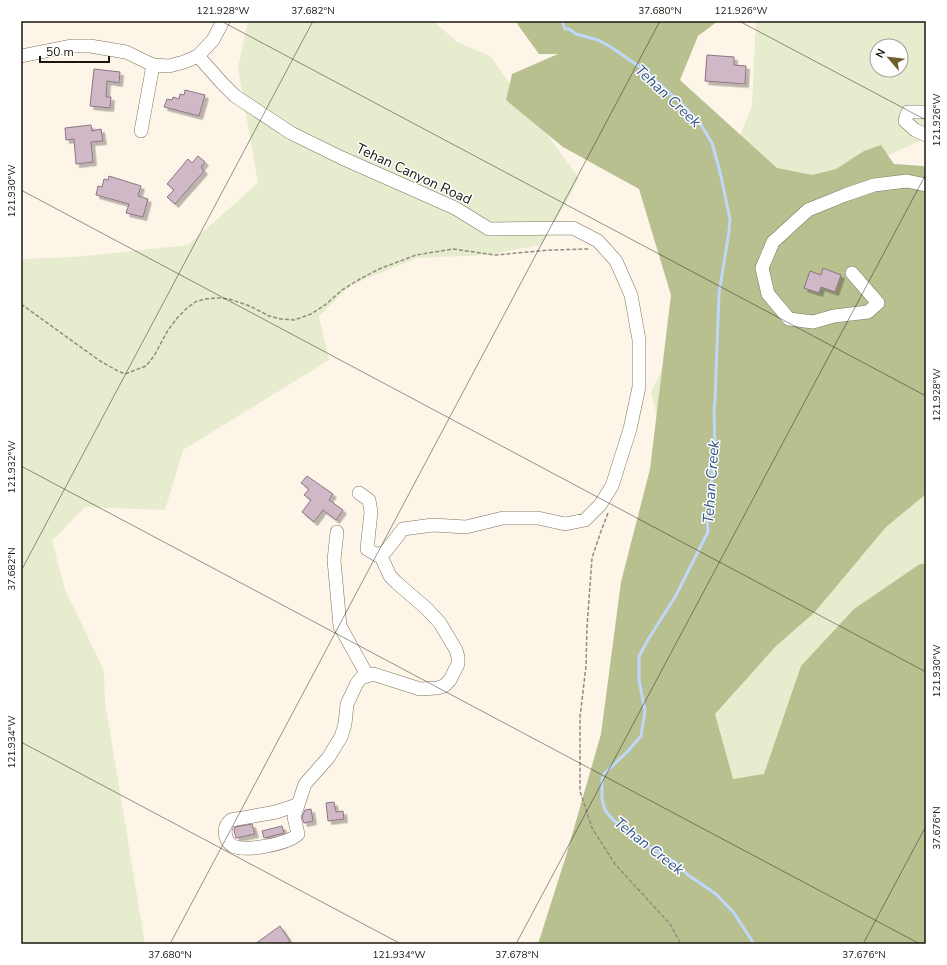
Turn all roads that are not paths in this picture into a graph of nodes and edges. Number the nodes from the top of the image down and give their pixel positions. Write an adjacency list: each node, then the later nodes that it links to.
1 (223, 21): 3 (street)
2 (21, 56): 4 (street)
3 (198, 56): 4 (street); 12 (street, Tehan Canyon Road)
4 (154, 65): 6 (street)
5 (926, 112): 7 (street)
6 (141, 131)
7 (926, 135)
8 (926, 185): 9 (street)
9 (852, 273)
10 (359, 493): 12 (street)
11 (337, 532): 13 (street)
12 (380, 554): 13 (street)
13 (367, 675): 14 (street)
14 (297, 805): 14 (street)

